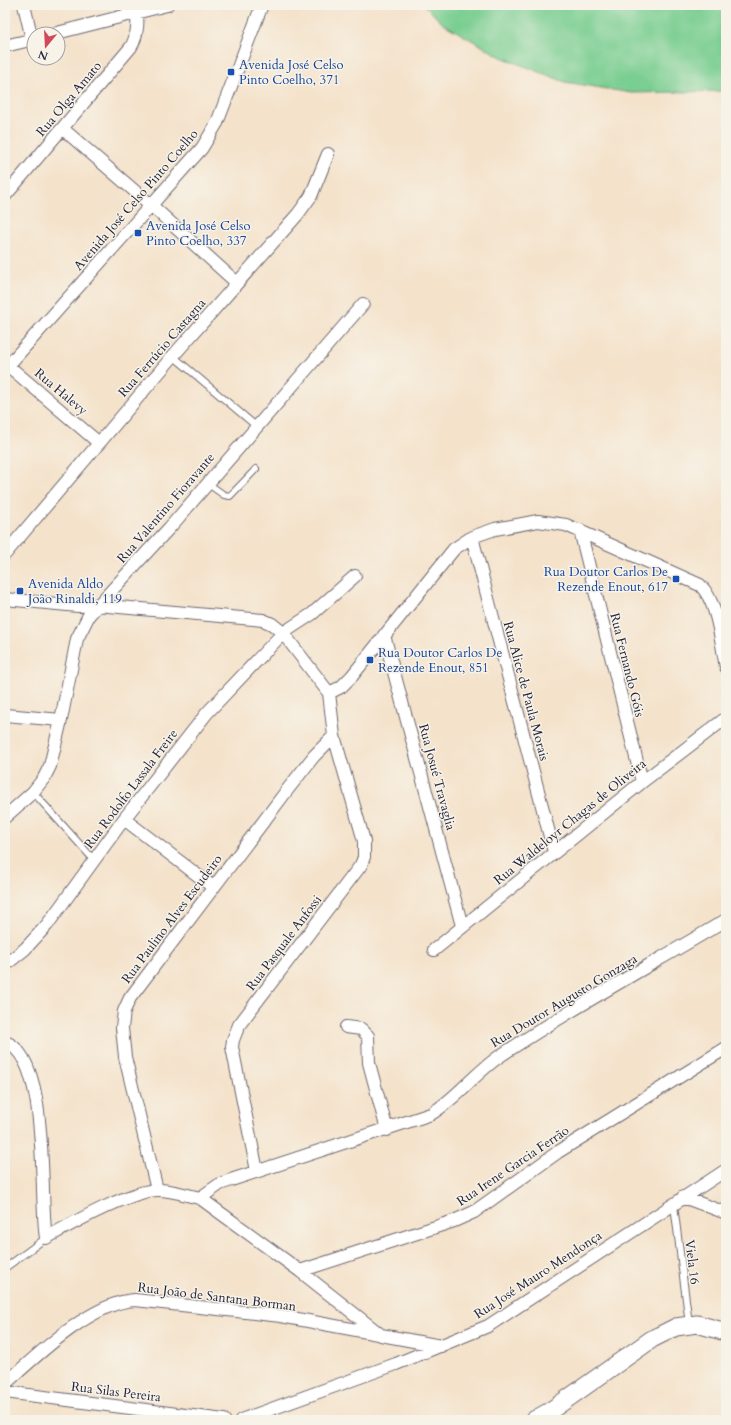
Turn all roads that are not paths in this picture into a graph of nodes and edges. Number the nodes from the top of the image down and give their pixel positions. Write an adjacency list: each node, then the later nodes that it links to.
1 (24, 5): 5 (street)
2 (167, 5): 4 (street)
3 (262, 5): 12 (street, Avenida José Celso Pinto Coelho)
4 (136, 9): 6 (street); 9 (street, Rua Olga Amato)
5 (30, 26)
6 (66, 30)
7 (26, 41): 8 (street)
8 (5, 46)
9 (63, 129): 11 (street, Rua Olga Amato); 12 (street)
10 (328, 154): 13 (street, Rua Ferrúcio Castagna)
11 (5, 196)
12 (152, 206): 13 (street); 16 (street, Avenida José Celso Pinto Coelho)
13 (237, 283): 15 (street, Rua Ferrúcio Castagna)
14 (363, 304): 17 (street, Rua Valentino Fioravante)
15 (173, 356): 17 (lane); 18 (street, Rua Ferrúcio Castagna)
16 (6, 366): 18 (street, Rua Halevy)
17 (256, 426): 20 (street, Rua Valentino Fioravante)
18 (99, 443): 23 (street, Rua Ferrúcio Castagna)
19 (256, 469): 20 (lane)
20 (207, 483): 26 (street, Rua Valentino Fioravante)
21 (580, 530): 22 (street); 29 (street); 35 (street, Rua Fernando Góis)
22 (472, 537): 28 (street); 39 (street, Rua Alice de Paula Morais)
23 (5, 554)
24 (355, 576): 27 (street, Rua Rodolfo Lassala Freire)
25 (5, 599): 26 (street)
26 (97, 605): 27 (street); 33 (street, Rua Valentino Fioravante)
27 (283, 633): 30 (street); 38 (street, Rua Rodolfo Lassala Freire)
28 (384, 636): 30 (street); 43 (street, Rua Josué Travaglia)
29 (726, 667)
30 (329, 693): 34 (street)
31 (5, 715): 33 (street)
32 (726, 718): 35 (street, Rua Waldeloyr Chagas de Oliveira)
33 (61, 720): 36 (street, Rua Valentino Fioravante)
34 (334, 736): 41 (street, Rua Paulino Alves Escudeiro); 51 (street, Rua Pasquale Anfossi)
35 (642, 782): 39 (street, Rua Waldeloyr Chagas de Oliveira)
36 (33, 792): 37 (street, Rua Valentino Fioravante); 40 (lane)
37 (5, 817)
38 (124, 819): 40 (street, Rua Rodolfo Lassala Freire); 41 (street)
39 (554, 852): 43 (street, Rua Waldeloyr Chagas de Oliveira)
40 (94, 860): 45 (street, Rua Rodolfo Lassala Freire)
41 (213, 887): 52 (street, Rua Paulino Alves Escudeiro)
42 (726, 920): 49 (street, Rua Doutor Augusto Gonzaga)
43 (462, 926): 44 (street, Rua Waldeloyr Chagas de Oliveira)
44 (434, 950)
45 (5, 965)
46 (346, 1026): 49 (street)
47 (5, 1042): 56 (street)
48 (726, 1048): 58 (street, Rua Irene Garcia Ferrão)
49 (386, 1130): 51 (street, Rua Doutor Augusto Gonzaga)
50 (726, 1170): 54 (street, Rua José Mauro Mendonça)
51 (257, 1171): 53 (street, Rua Doutor Augusto Gonzaga)
52 (157, 1190): 53 (street); 56 (street)
53 (200, 1198): 58 (street)
54 (678, 1200): 55 (street); 59 (lane, Viela 16); 62 (street, Rua José Mauro Mendonça)
55 (726, 1213)
56 (46, 1238): 57 (lane)
57 (5, 1268)
58 (300, 1271): 61 (street)
59 (689, 1324): 60 (main road); 67 (main road)
60 (726, 1332)
61 (381, 1335): 62 (street, Rua João de Santana Borman); 63 (street, Rua João de Santana Borman)
62 (441, 1346): 66 (street, Rua José Mauro Mendonça)
63 (5, 1384)
64 (5, 1392): 65 (street, Rua Silas Pereira)
65 (224, 1420)
66 (241, 1420)
67 (534, 1420)

